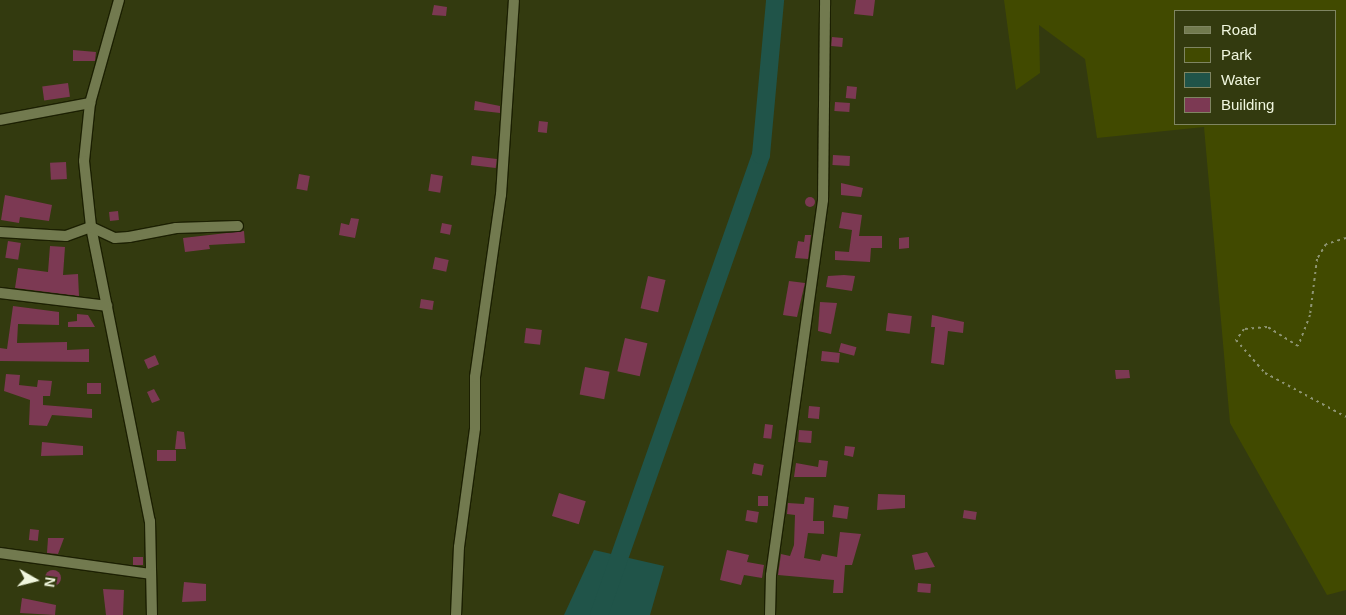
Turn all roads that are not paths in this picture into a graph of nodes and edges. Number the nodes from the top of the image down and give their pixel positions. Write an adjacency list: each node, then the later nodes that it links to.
1 (119, 0): 4 (street)
2 (514, 0): 14 (street)
3 (825, 0): 15 (street)
4 (90, 103): 5 (street); 7 (street)
5 (0, 120)
6 (238, 226): 7 (street)
7 (91, 227): 8 (street); 10 (street)
8 (0, 232)
9 (0, 294): 10 (street)
10 (107, 306): 12 (street)
11 (0, 553): 12 (street)
12 (151, 574): 13 (street)
13 (152, 615)
14 (456, 615)
15 (770, 615)

